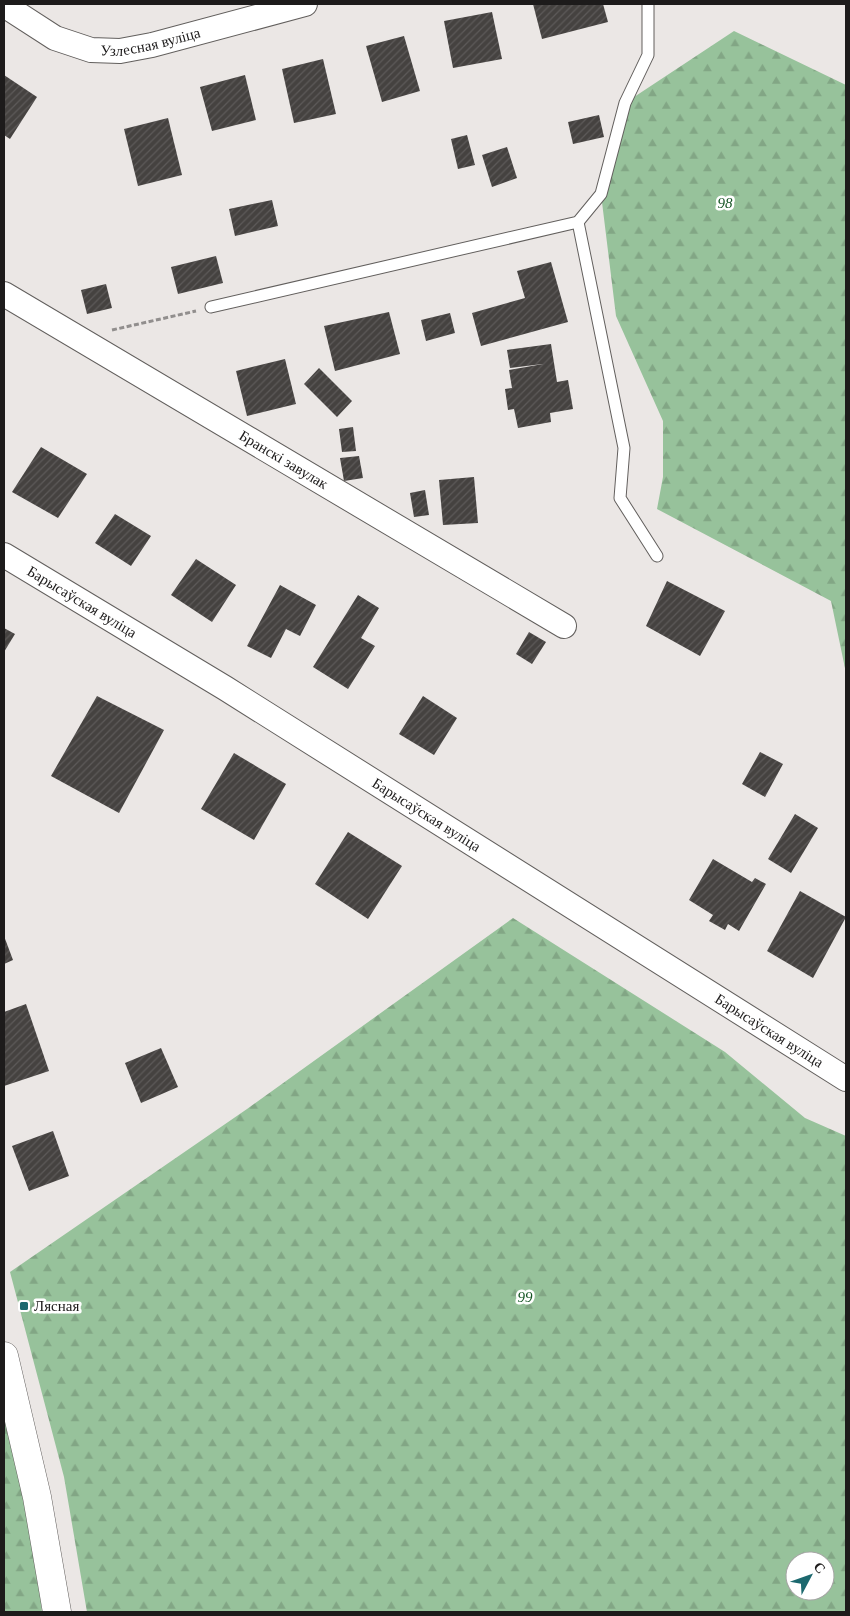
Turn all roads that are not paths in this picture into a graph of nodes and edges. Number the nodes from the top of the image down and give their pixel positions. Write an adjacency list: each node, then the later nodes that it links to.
1 (305, 4): 3 (street, Узлесная вуліца)
2 (648, 4): 4 (lane)
3 (4, 5)
4 (578, 222): 6 (lane); 8 (lane)
5 (4, 294): 9 (street, Бранскі завулак)
6 (211, 307)
7 (4, 555): 10 (street, Барысаўская вуліца)
8 (657, 556)
9 (564, 626)
10 (846, 1079)
11 (4, 1356): 12 (main road)
12 (57, 1612)

